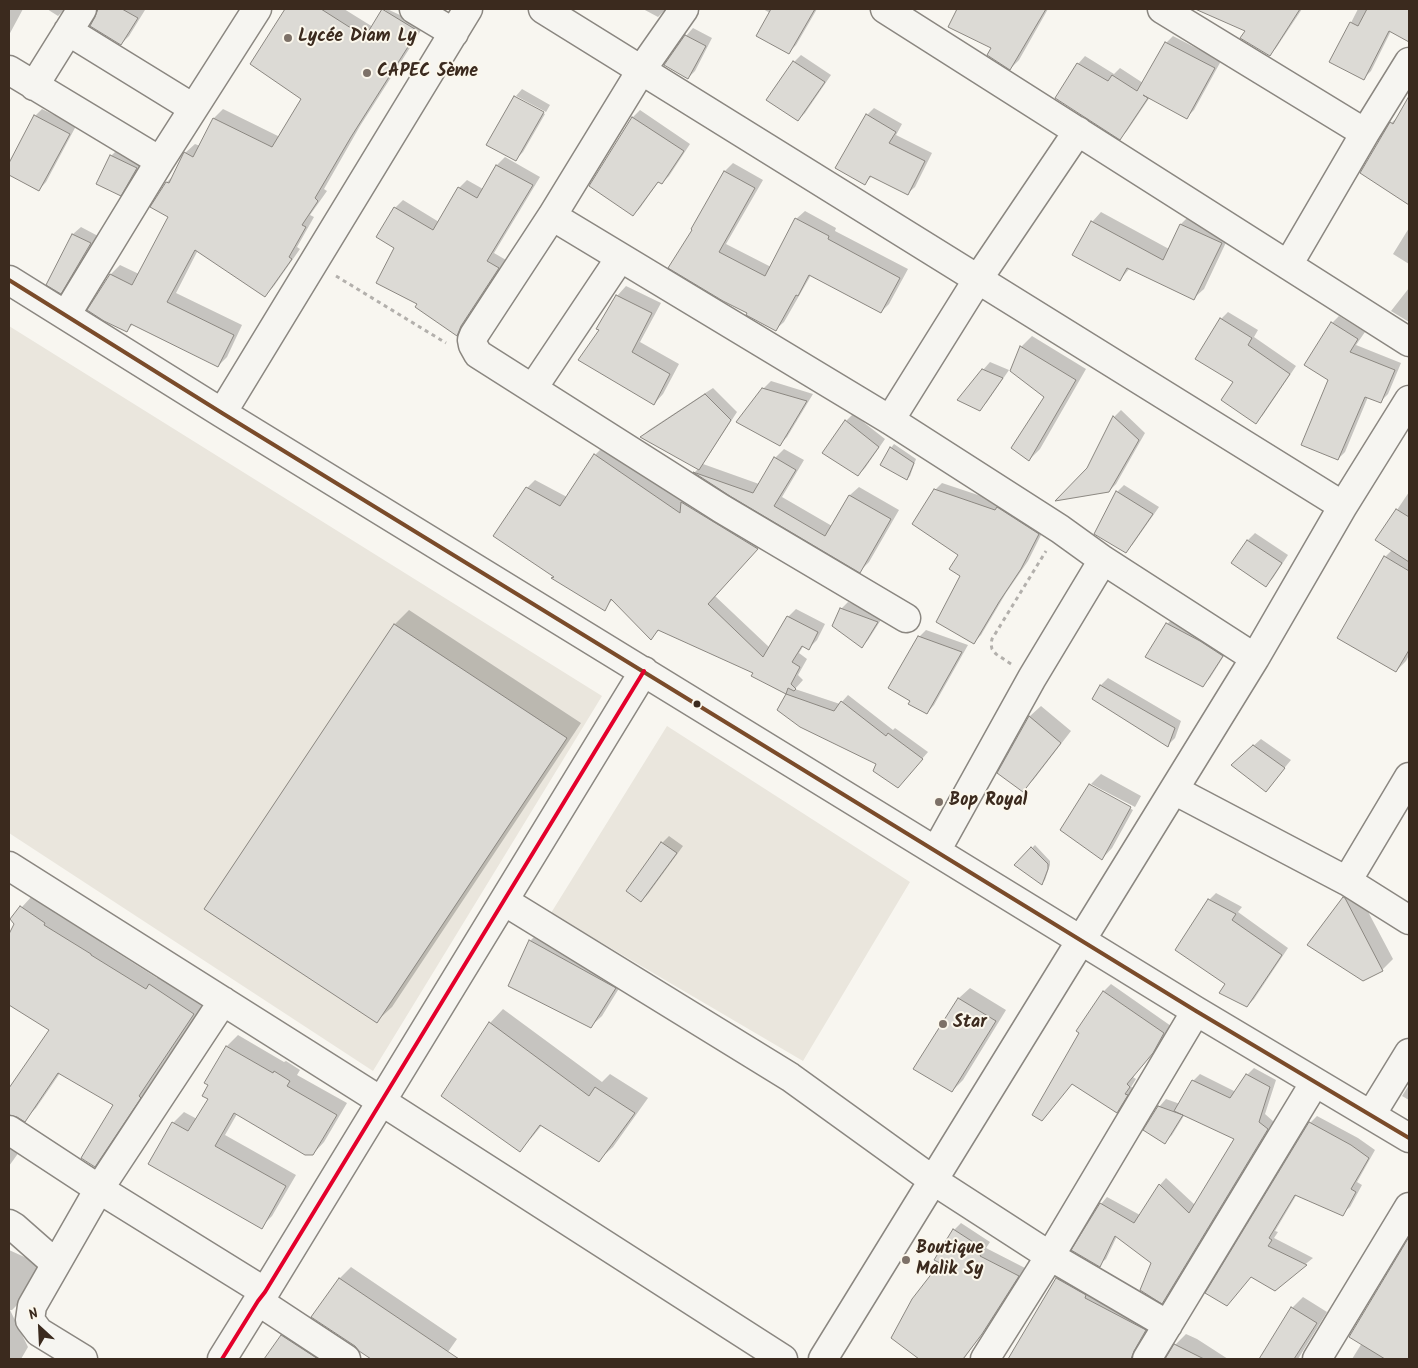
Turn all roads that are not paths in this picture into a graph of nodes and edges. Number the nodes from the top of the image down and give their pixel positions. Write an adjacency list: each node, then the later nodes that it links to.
1 (257, 9): 14 (street)
2 (414, 9): 9 (street)
3 (468, 9): 9 (street)
4 (543, 9): 11 (street)
5 (684, 9): 11 (street)
6 (885, 9): 15 (street)
7 (1162, 9): 16 (street)
8 (75, 20): 13 (street); 14 (street)
9 (454, 33): 27 (street)
10 (1409, 62): 16 (street)
11 (642, 69): 18 (street); 21 (street)
12 (9, 70): 13 (street)
13 (34, 86): 17 (street)
14 (193, 108): 17 (street)
15 (1078, 131): 20 (street); 21 (street)
16 (1365, 133): 20 (street)
17 (160, 161): 23 (street)
18 (552, 216): 19 (street); 25 (street)
19 (620, 258): 25 (street); 28 (street)
20 (1288, 265): 24 (street)
21 (978, 279): 28 (street); 29 (street)
22 (9, 280): 23 (street)
23 (66, 316): 27 (street)
24 (1409, 342)
25 (533, 388): 31 (street)
26 (1409, 400): 29 (street)
27 (222, 412): 33 (street)
28 (890, 420): 30 (street)
29 (1342, 506): 32 (street)
30 (1103, 560): 32 (street); 36 (street)
31 (906, 618)
32 (1255, 658): 35 (street)
33 (644, 671): 36 (street); 39 (street)
34 (1409, 777): 38 (street)
35 (1174, 790): 38 (street); 41 (street)
36 (936, 850): 41 (street)
37 (9, 866): 42 (street)
38 (1347, 881): 40 (street)
39 (504, 901): 46 (street); 50 (street)
40 (1409, 920)
41 (1081, 940): 43 (street); 50 (street)
42 (223, 1002): 46 (street); 51 (street)
43 (1196, 1011): 45 (street); 54 (street)
44 (1409, 1053): 47 (street)
45 (1315, 1082): 47 (street); 57 (street)
46 (381, 1101): 56 (street); 61 (street)
47 (1371, 1115): 49 (street)
48 (9, 1130): 51 (street)
49 (1409, 1138)
50 (934, 1181): 54 (street); 62 (street)
51 (99, 1189): 55 (street); 56 (street)
52 (1409, 1207): 65 (street)
53 (9, 1224): 55 (street)
54 (1050, 1256): 57 (street); 63 (street)
55 (56, 1264): 58 (street)
56 (261, 1297): 59 (street); 60 (street)
57 (1168, 1325): 64 (street)
58 (83, 1359)
59 (222, 1359)
60 (346, 1359)
61 (783, 1359)
62 (823, 1359)
63 (985, 1359)
64 (1147, 1359)
65 (1317, 1359)

